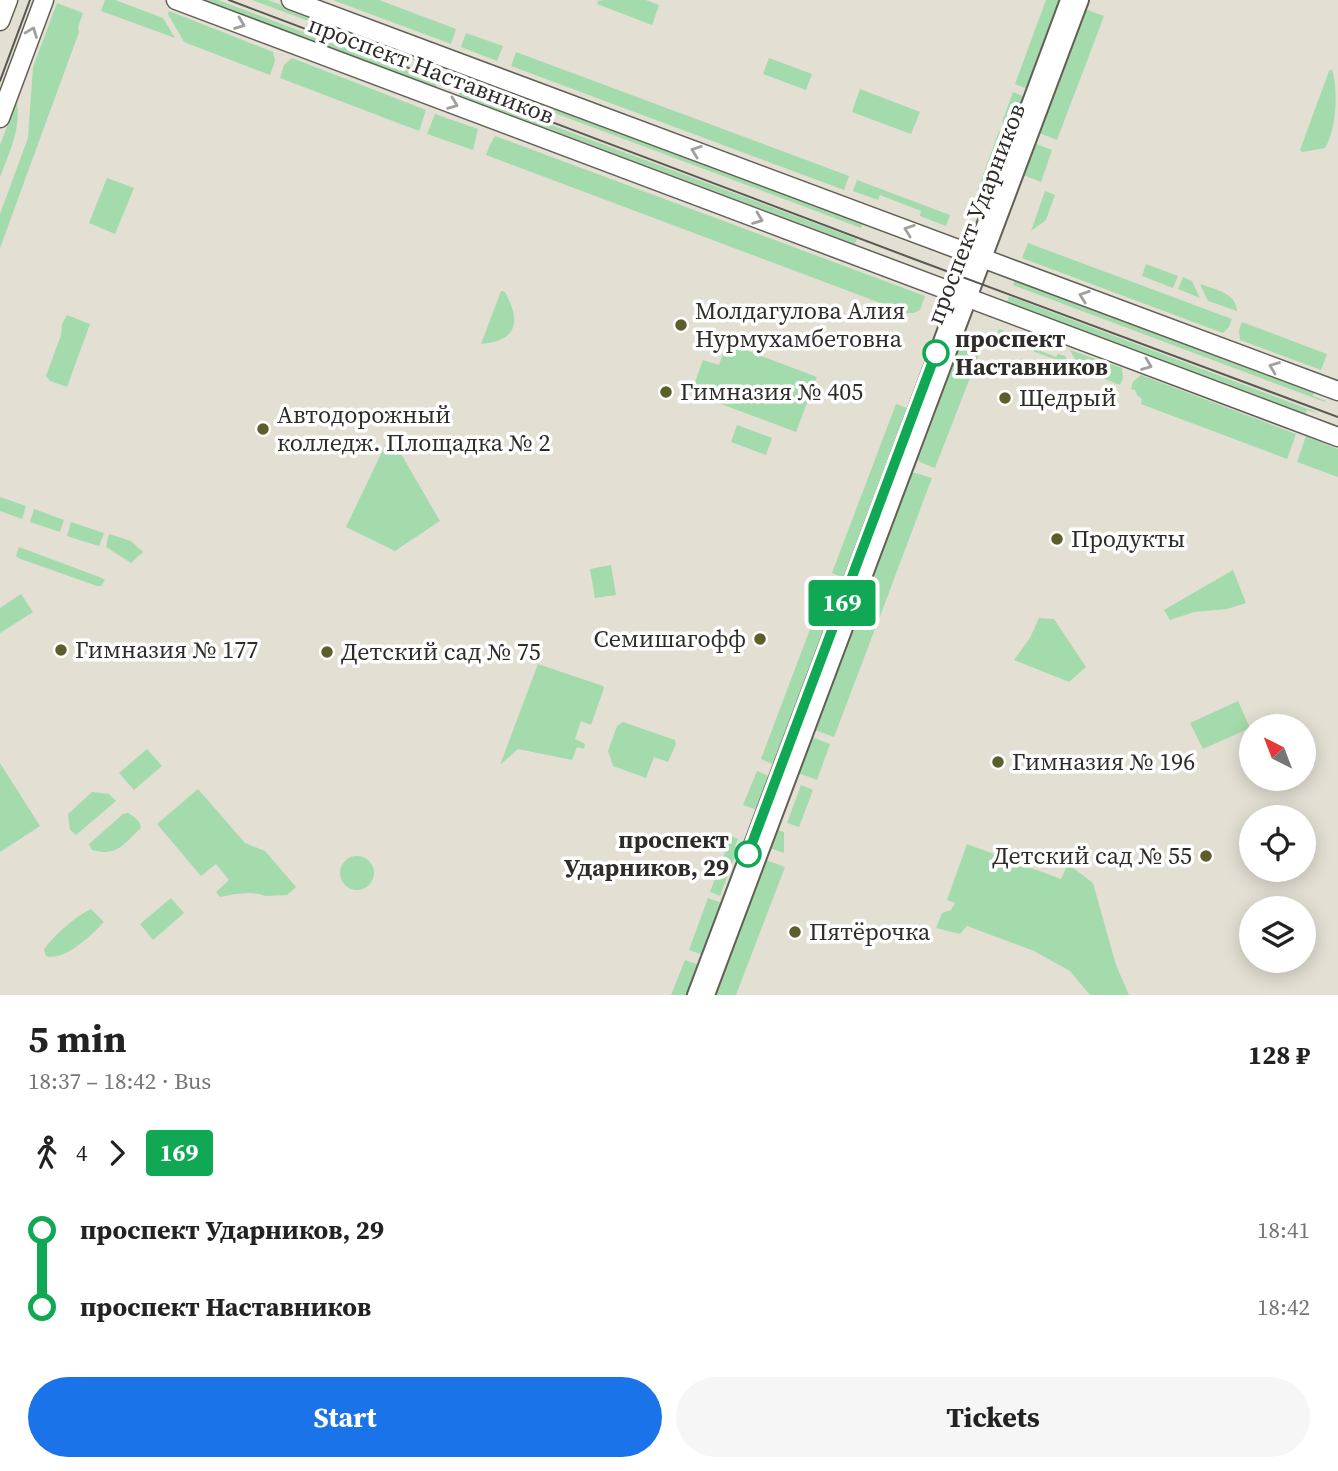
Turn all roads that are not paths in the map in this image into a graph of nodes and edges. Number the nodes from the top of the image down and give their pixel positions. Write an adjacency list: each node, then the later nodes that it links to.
1 (8, 0): 7 (main road)
2 (44, 0): 8 (main road, one-way to 2)
3 (176, 0): 10 (main road, проспект Наставников, one-way to 10)
4 (291, 0): 9 (main road, проспект Наставников, one-way to 4)
5 (1068, 0): 9 (street, проспект Ударников)
6 (1081, 0): 9 (street, проспект Ударников)
7 (0, 21)
8 (0, 118)
9 (978, 256): 10 (street, проспект Ударников); 11 (main road, проспект Наставников, one-way to 9)
10 (963, 296): 12 (main road, проспект Наставников, one-way to 12); 13 (street, проспект Ударников); 14 (street, проспект Ударников)
11 (1338, 391)
12 (1338, 437)
13 (695, 995)
14 (708, 995)

